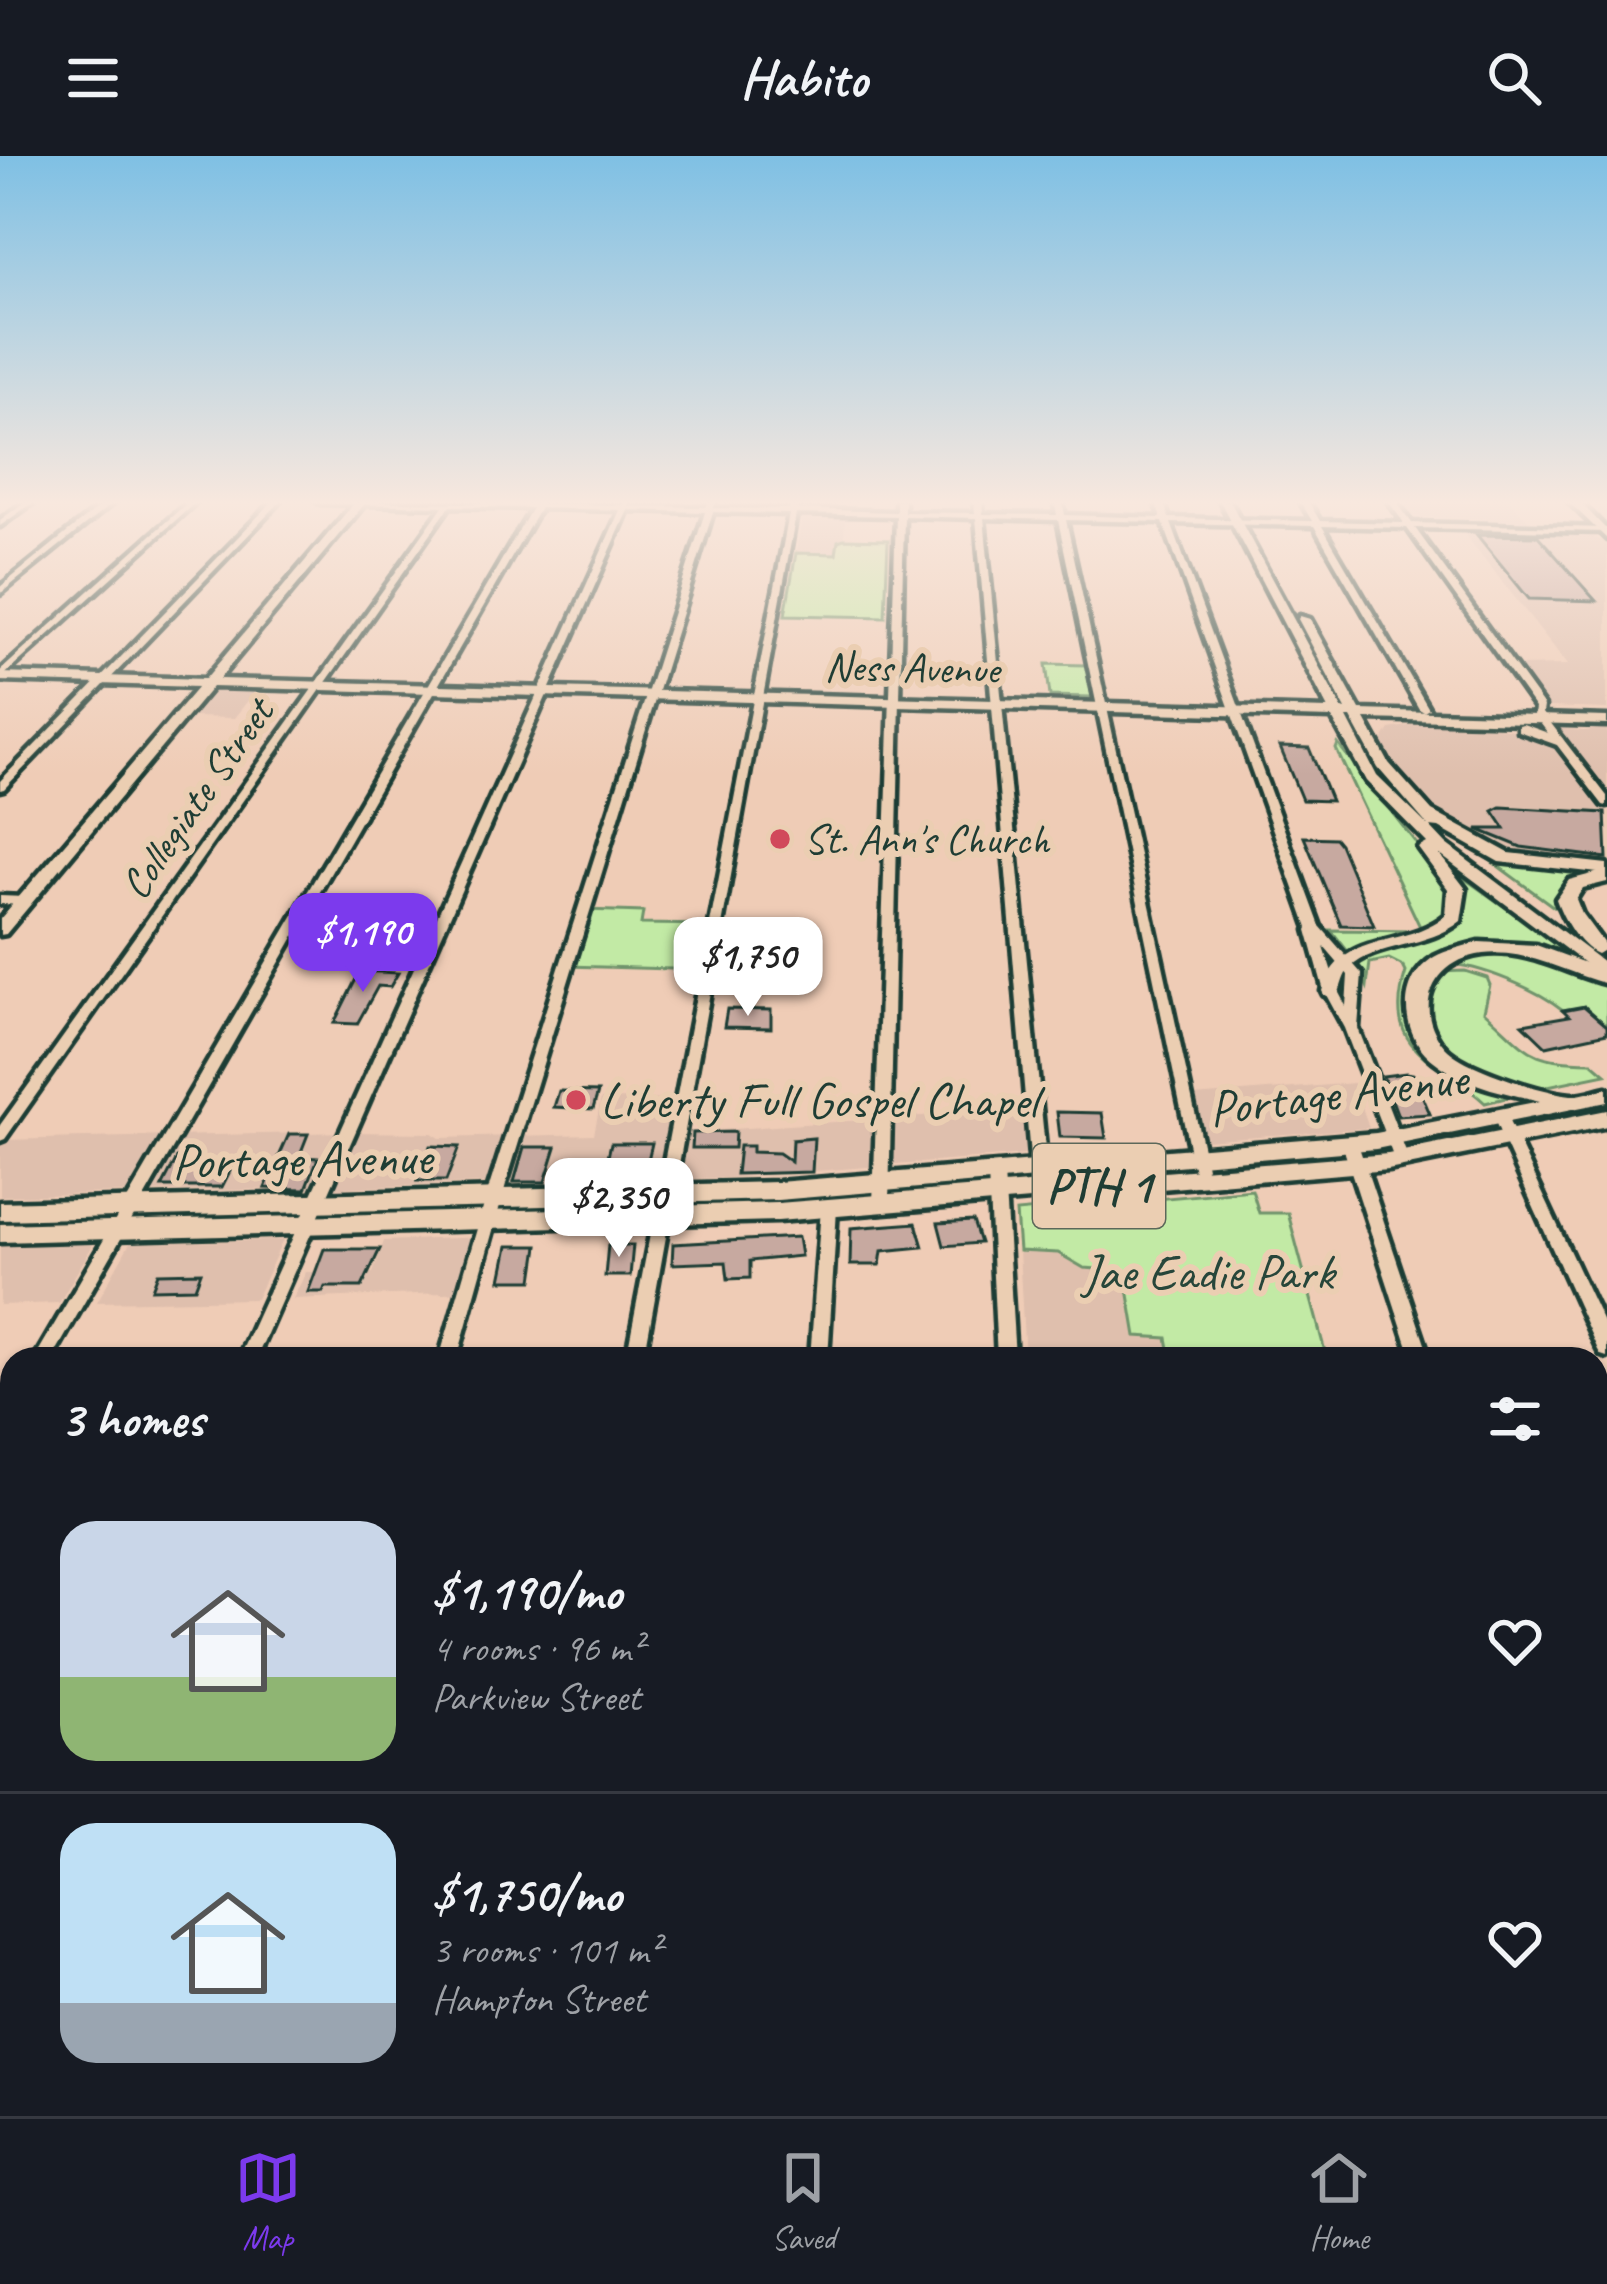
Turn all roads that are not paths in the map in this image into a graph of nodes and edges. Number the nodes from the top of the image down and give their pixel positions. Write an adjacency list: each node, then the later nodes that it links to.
1 (92, 592): 17 (street)
2 (188, 592): 18 (street)
3 (286, 592): 19 (main road)
4 (385, 592): 20 (street, Collegiate Street)
5 (487, 592): 21 (street)
6 (588, 592): 23 (street)
7 (684, 592): 25 (street)
8 (778, 592): 26 (street)
9 (898, 592): 27 (street)
10 (987, 592): 28 (street)
11 (1077, 592): 29 (street)
12 (1191, 592): 30 (street)
13 (1277, 592): 24 (main road)
14 (1285, 592): 22 (main road)
15 (1354, 592): 33 (street)
16 (1458, 592): 35 (street)
17 (1, 675): 18 (main road, Ness Avenue)
18 (106, 677): 19 (main road, Ness Avenue); 19 (main road, Ness Avenue); 41 (street)
19 (215, 677): 20 (main road, Ness Avenue); 46 (main road)
20 (320, 683): 21 (main road, Ness Avenue); 57 (street, Collegiate Street)
21 (433, 686): 23 (main road, Ness Avenue); 70 (street)
22 (1340, 688): 32 (main road); 34 (main road)
23 (545, 689): 25 (main road, Ness Avenue); 69 (street)
24 (1322, 690): 31 (main road); 34 (main road)
25 (653, 692): 26 (main road, Ness Avenue); 68 (street)
26 (759, 694): 27 (main road, Ness Avenue); 65 (street)
27 (895, 698): 28 (main road, Ness Avenue); 64 (street)
28 (997, 700): 29 (main road, Ness Avenue); 62 (street)
29 (1100, 703): 30 (main road, Ness Avenue); 61 (street)
30 (1232, 706): 31 (main road, Ness Avenue); 47 (street)
31 (1295, 708): 34 (main road); 34 (main road, Ness Avenue)
32 (1394, 708): 33 (main road, Ness Avenue); 34 (main road, Ness Avenue)
33 (1420, 713): 34 (main road, Ness Avenue); 35 (main road, Ness Avenue); 37 (main road, Ness Avenue); 40 (main road)
34 (1341, 714): 40 (main road); 43 (main road)
35 (1546, 716): 36 (main road, Ness Avenue); 37 (main road, Ness Avenue); 38 (main road, Ness Avenue); 39 (street)
36 (1607, 718): 38 (main road, Ness Avenue)
37 (1506, 721): 39 (main road)
38 (1586, 722): 39 (main road)
39 (1561, 739): 42 (street)
40 (1370, 745): 43 (main road)
41 (0, 787)
42 (1607, 803)
43 (1411, 812): 44 (main road); 49 (main road); 50 (main road); 51 (main road)
44 (1607, 872): 49 (highway)
45 (0, 900): 46 (street)
46 (25, 901): 48 (main road)
47 (1314, 927): 50 (street); 52 (street)
48 (0, 930)
49 (1602, 952)
50 (1346, 960): 52 (main road); 53 (street)
51 (1607, 976): 54 (highway)
52 (1331, 991): 53 (street)
53 (1352, 1028): 59 (street)
54 (1590, 1106): 55 (highway, Portage Avenue / PTH 1); 56 (highway, Portage Avenue / PTH 1); 58 (highway)
55 (1607, 1118)
56 (1505, 1128): 59 (highway, Portage Avenue / PTH 1); 79 (street)
57 (0, 1136)
58 (1607, 1137)
59 (1397, 1149): 60 (highway, Portage Avenue / PTH 1)
60 (1354, 1155): 61 (highway, Portage Avenue / PTH 1); 78 (street)
61 (1199, 1167): 62 (highway, Portage Avenue / PTH 1); 63 (highway, Portage Avenue / PTH 1)
62 (1039, 1169): 63 (highway, Portage Avenue / PTH 1)
63 (997, 1184): 64 (highway, Portage Avenue / PTH 1); 77 (street)
64 (881, 1193): 65 (highway, Portage Avenue / PTH 1); 66 (highway, Portage Avenue / PTH 1)
65 (664, 1207): 66 (highway, Portage Avenue / PTH 1); 68 (highway, Portage Avenue / PTH 1); 75 (street)
66 (829, 1208): 76 (street)
67 (0, 1210): 70 (highway, Portage Avenue / PTH 1)
68 (492, 1210): 69 (highway, Portage Avenue / PTH 1); 74 (street)
69 (311, 1215): 70 (highway, Portage Avenue / PTH 1); 73 (street)
70 (124, 1219): 71 (highway, Portage Avenue / PTH 1); 72 (street)
71 (0, 1233)
72 (50, 1347)
73 (252, 1347)
74 (452, 1347)
75 (637, 1347)
76 (819, 1347)
77 (1005, 1347)
78 (1417, 1347)
79 (1604, 1347)

